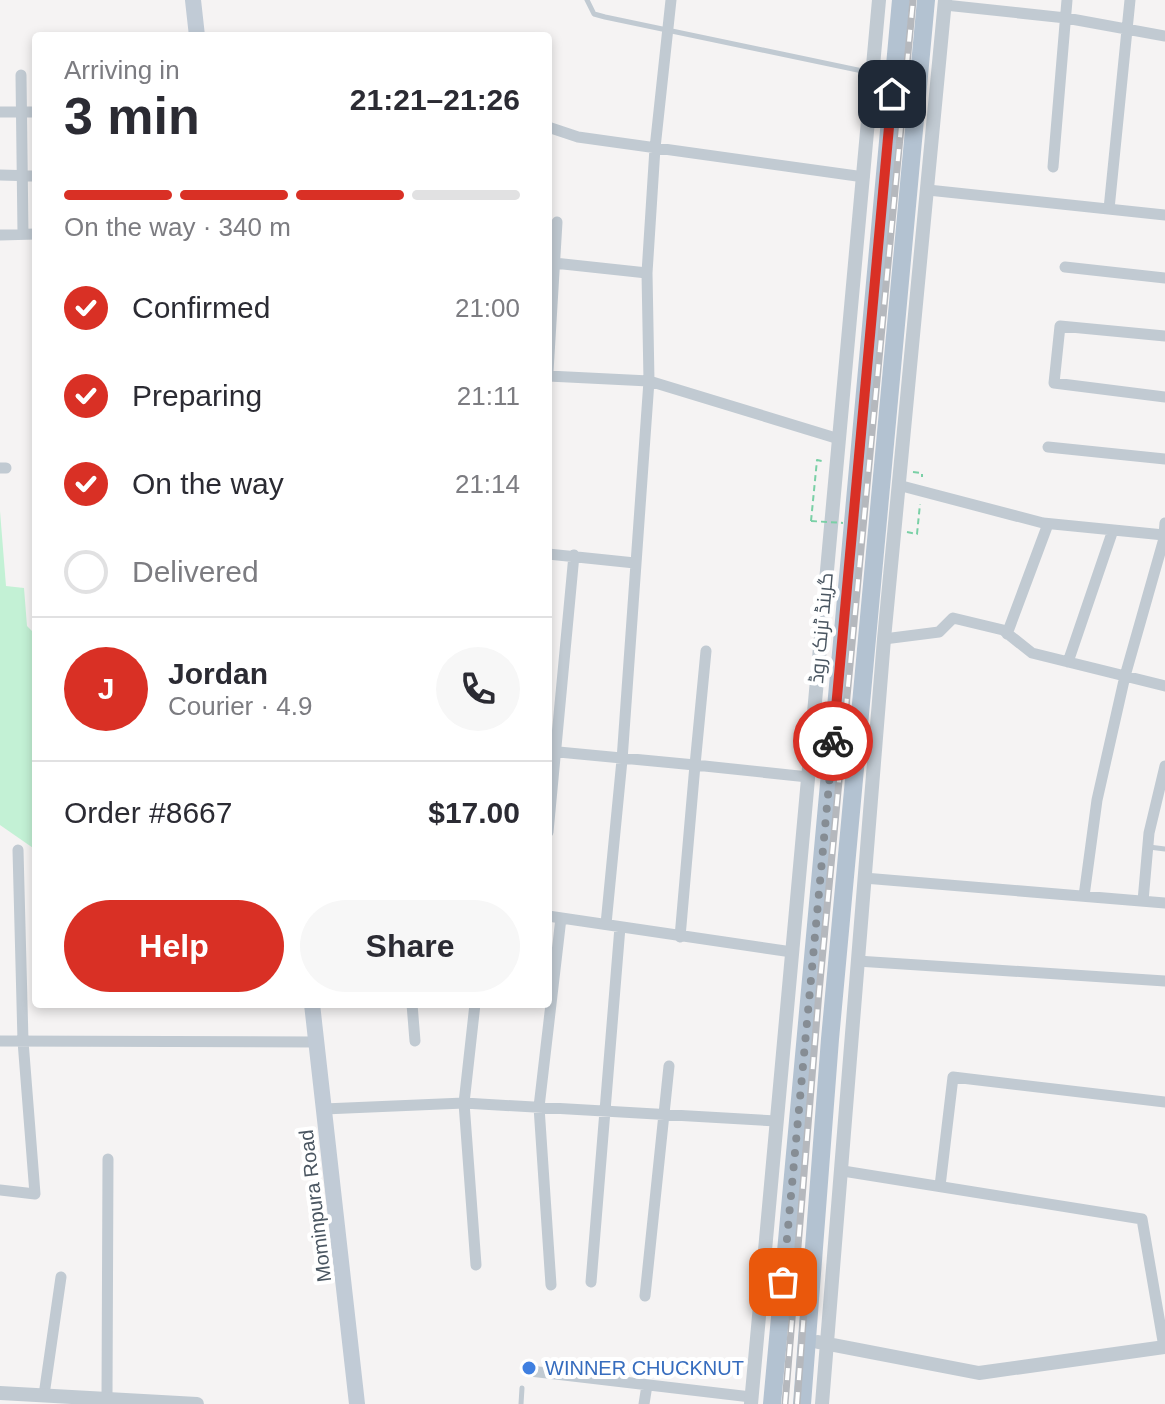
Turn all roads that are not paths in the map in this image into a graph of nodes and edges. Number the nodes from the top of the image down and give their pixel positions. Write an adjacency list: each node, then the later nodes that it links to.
1 (193, 0): 13 (main road)
2 (587, 0): 12 (lane)
3 (671, 0): 12 (street)
4 (879, 0): 15 (street)
5 (901, 0): 85 (main road, گرینڈ ٹرنک روڈ)
6 (926, 0): 39 (main road)
7 (1067, 0): 10 (street)
8 (1130, 0): 11 (street)
9 (945, 3): 10 (street); 27 (street)
10 (1066, 18): 11 (street); 22 (street)
11 (1127, 30): 14 (street); 28 (street)
12 (668, 31): 15 (lane); 21 (street)
13 (197, 32)
14 (1165, 36)
15 (873, 73): 26 (street)
16 (21, 75): 19 (street)
17 (0, 112): 19 (street)
18 (32, 112): 19 (street)
19 (22, 113): 24 (street)
20 (552, 128): 21 (street)
21 (655, 148): 26 (street); 35 (street)
22 (1053, 167)
23 (0, 175): 24 (street)
24 (22, 176): 25 (street); 31 (street)
25 (32, 176)
26 (864, 177): 44 (street)
27 (928, 190): 28 (street); 40 (street)
28 (1109, 209): 29 (street)
29 (1165, 215)
30 (557, 222): 33 (street)
31 (30, 234): 32 (street)
32 (0, 235)
33 (554, 263): 35 (street); 37 (street)
34 (1065, 267): 36 (street)
35 (647, 273): 42 (street)
36 (1165, 278)
37 (552, 300)
38 (1165, 336): 43 (street)
39 (892, 359): 40 (street); 86 (main road)
40 (911, 361): 47 (street)
41 (552, 374): 42 (street)
42 (649, 381): 44 (street); 53 (street)
43 (1165, 397)
44 (839, 439): 64 (street)
45 (1048, 447): 46 (street)
46 (1165, 459)
47 (898, 485): 48 (street); 55 (street)
48 (1048, 524): 49 (street); 54 (street)
49 (1113, 530): 50 (street); 57 (street)
50 (1165, 531): 58 (street)
51 (552, 554): 52 (street)
52 (574, 555): 53 (street); 60 (street)
53 (635, 563): 61 (street)
54 (1007, 634): 55 (street); 57 (street)
55 (884, 639): 68 (street)
56 (706, 651): 62 (street)
57 (1068, 662): 58 (street)
58 (1125, 676): 59 (street); 69 (street)
59 (1165, 686)
60 (552, 752): 61 (street)
61 (622, 760): 62 (street); 74 (street)
62 (695, 765): 64 (street); 76 (street)
63 (1165, 766): 65 (street)
64 (808, 777): 77 (street)
65 (1148, 847): 66 (lane); 70 (street)
66 (1165, 849)
67 (18, 850): 88 (street)
68 (864, 878): 69 (street); 78 (street)
69 (1084, 896): 70 (street)
70 (1143, 901): 71 (street)
71 (1165, 903)
72 (552, 917): 73 (street)
73 (561, 918): 74 (street); 80 (street)
74 (606, 924): 75 (street)
75 (620, 927): 76 (street); 96 (street)
76 (680, 937): 77 (street)
77 (792, 952): 98 (street)
78 (857, 961): 79 (street); 100 (street)
79 (1165, 981)
80 (552, 995)
81 (312, 1008): 90 (main road, Mominpura Road)
82 (412, 1008): 89 (street)
83 (475, 1008): 93 (street)
84 (551, 1008): 94 (street)
85 (806, 1037): 86 (main road); 122 (main road, گرینڈ ٹرنک روڈ)
86 (830, 1039): 108 (main road)
87 (0, 1041): 88 (street)
88 (23, 1041): 90 (street); 102 (street)
89 (415, 1041)
90 (316, 1042): 95 (main road, Mominpura Road)
91 (669, 1066): 97 (street)
92 (1165, 1102): 101 (street)
93 (464, 1103): 94 (street); 95 (street); 103 (street)
94 (539, 1107): 96 (street); 106 (street)
95 (324, 1109): 119 (main road, Mominpura Road)
96 (604, 1111): 97 (street); 105 (street)
97 (665, 1115): 98 (street); 107 (street)
98 (777, 1121): 117 (street)
99 (108, 1159): 115 (street)
100 (843, 1171): 101 (street); 109 (street)
101 (940, 1186): 110 (street)
102 (0, 1190)
103 (476, 1265)
104 (61, 1277): 116 (street)
105 (591, 1282)
106 (551, 1285)
107 (645, 1296)
108 (809, 1340): 109 (street); 123 (main road)
109 (827, 1345): 110 (street); 124 (street)
110 (1164, 1347)
111 (530, 1371): 112 (street)
112 (647, 1385): 117 (street); 121 (street)
113 (522, 1388): 120 (lane)
114 (0, 1393): 116 (street)
115 (107, 1397): 116 (street); 118 (street)
116 (54, 1398)
117 (751, 1401)
118 (197, 1404)
119 (357, 1404)
120 (521, 1404)
121 (644, 1404)
122 (772, 1404)
123 (802, 1404)
124 (822, 1404)

